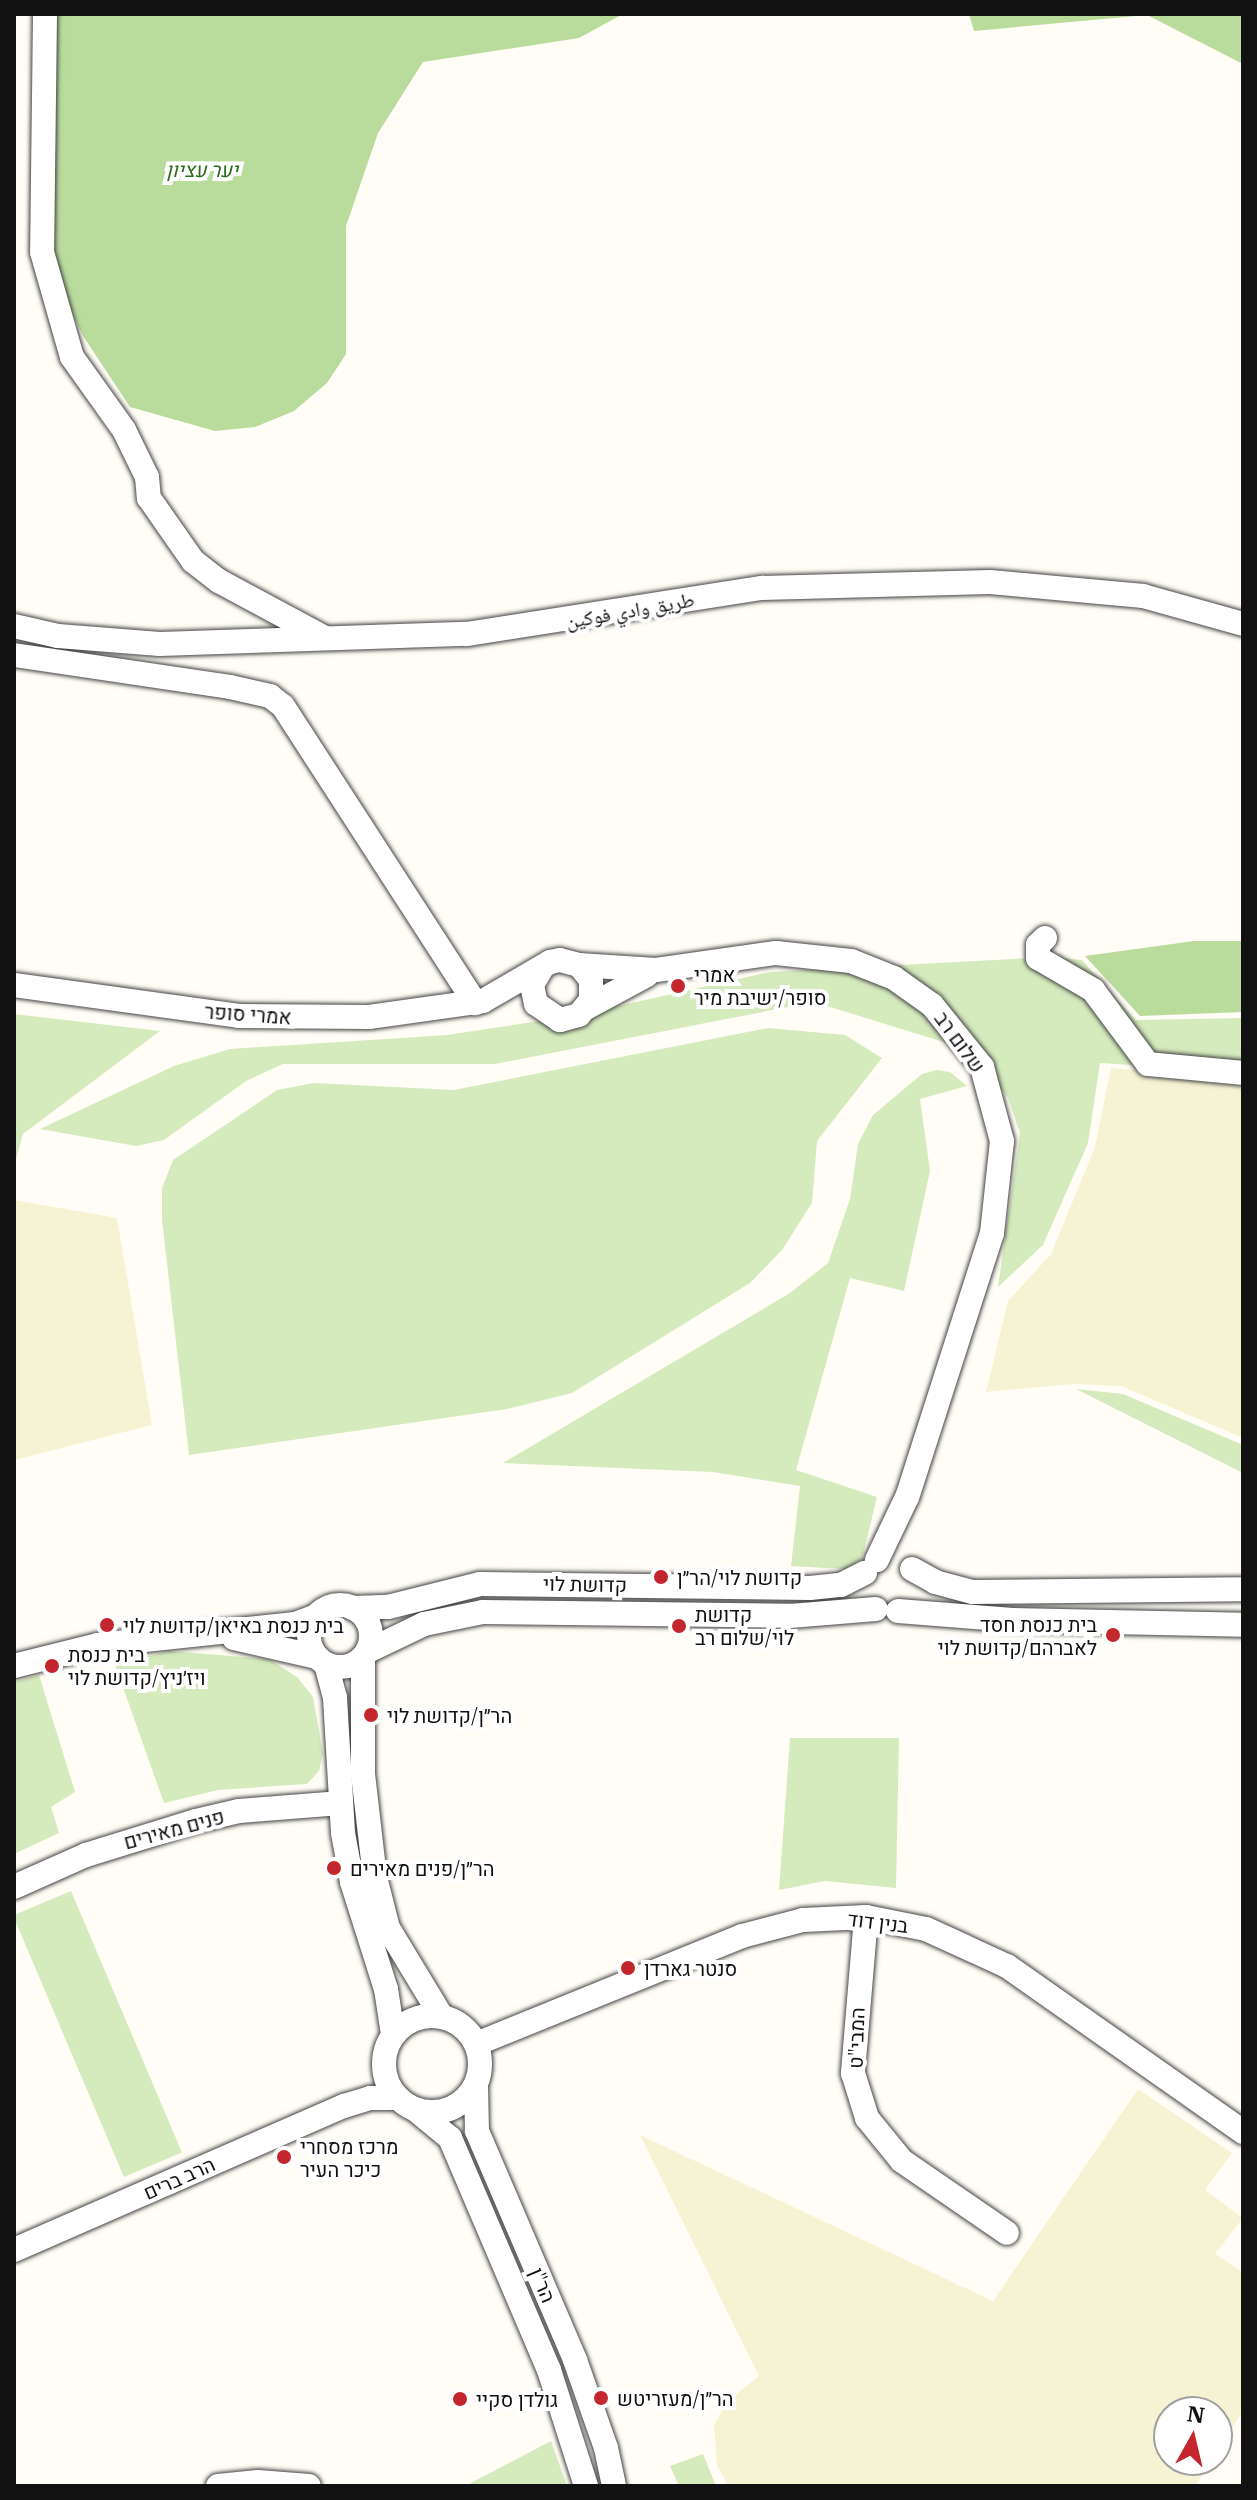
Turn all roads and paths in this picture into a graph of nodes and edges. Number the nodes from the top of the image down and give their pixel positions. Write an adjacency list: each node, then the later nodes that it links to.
1 (45, 14): 4 (street)
2 (1243, 624): 4 (street, طريق وادي فوکين)
3 (14, 626): 4 (street, طريق وادي فوکين)
4 (325, 638)
5 (14, 655): 11 (street)
6 (1045, 938): 14 (street)
7 (579, 965): 8 (street); 9 (street, שלום רב); 12 (street)
8 (542, 968): 11 (street); 13 (street)
9 (656, 970): 12 (street, שלום רב); 15 (street, שלום רב)
10 (14, 985): 11 (street, אמרי סופר)
11 (479, 1002): 13 (street)
12 (586, 1008): 13 (street)
13 (542, 1012)
14 (1243, 1073)
15 (907, 1497): 16 (street, שלום רב); 17 (street, שלום רב)
16 (871, 1566): 17 (street); 19 (street, קדושת לוי); 20 (street)
17 (909, 1566): 18 (street); 20 (street)
18 (1243, 1589)
19 (353, 1608): 21 (street); 24 (street)
20 (887, 1610): 22 (street, קדושת לוי); 24 (street, קדושת לוי)
21 (317, 1616): 23 (street); 25 (street)
22 (1243, 1625)
23 (163, 1634): 25 (street); 26 (street)
24 (365, 1654): 25 (street); 30 (street)
25 (322, 1660): 27 (street)
26 (14, 1666)
27 (341, 1803): 28 (street, פנים מאירים); 31 (street)
28 (14, 1887)
29 (866, 1917): 32 (street, בנין דוד); 37 (street, בנין דוד); 38 (street, המבי"ט)
30 (442, 2017): 31 (street); 32 (street)
31 (393, 2035): 33 (street)
32 (476, 2044): 34 (street)
33 (384, 2068): 35 (street); 36 (street, הרב ברים)
34 (476, 2085): 35 (street); 43 (street, הר"ן)
35 (407, 2104): 36 (street, הרב ברים); 42 (street, הר"ן)
36 (344, 2106): 39 (street, הרב ברים)
37 (1243, 2132)
38 (1007, 2233)
39 (14, 2250)
40 (218, 2486): 41 (street)
41 (309, 2486)
42 (586, 2486)
43 (614, 2486)

